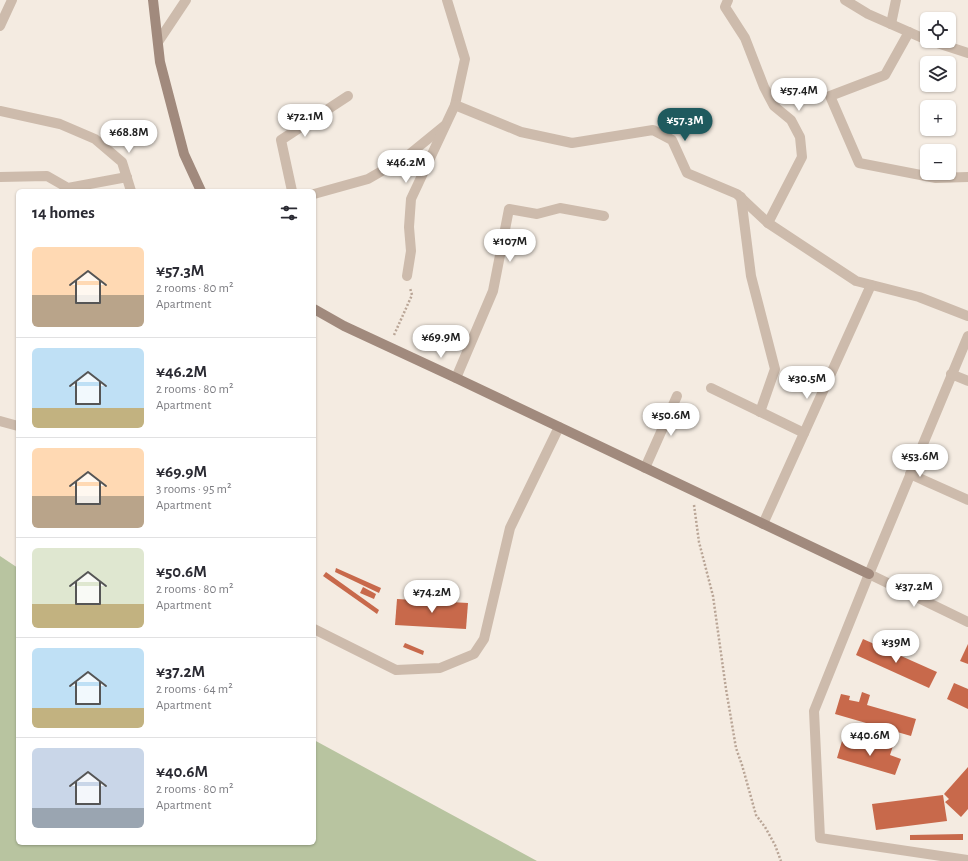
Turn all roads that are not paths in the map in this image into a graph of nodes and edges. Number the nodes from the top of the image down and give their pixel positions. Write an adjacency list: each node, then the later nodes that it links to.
1 (12, 0): 9 (street)
2 (153, 0): 12 (street)
3 (186, 0): 12 (street)
4 (447, 0): 16 (street)
5 (728, 0): 28 (street)
6 (845, 0): 8 (street)
7 (896, 0): 8 (street)
8 (891, 24): 10 (street)
9 (0, 26)
10 (909, 32): 11 (street); 21 (street)
11 (920, 37)
12 (158, 42): 23 (street)
13 (953, 48): 14 (street)
14 (968, 53)
15 (348, 96): 24 (street)
16 (455, 105): 18 (street); 26 (street)
17 (0, 111): 20 (street)
18 (446, 125): 25 (street); 29 (street)
19 (0, 177): 20 (street)
20 (127, 177): 22 (street)
21 (968, 177)
22 (130, 189)
23 (200, 189)
24 (292, 189)
25 (316, 193)
26 (741, 197): 28 (street); 39 (street)
27 (604, 216): 35 (street)
28 (768, 223): 30 (street)
29 (407, 276)
30 (871, 285): 32 (street); 43 (street)
31 (316, 310): 35 (street)
32 (968, 316)
33 (968, 336): 34 (street)
34 (951, 374): 36 (street); 45 (street)
35 (456, 378): 42 (street)
36 (968, 381)
37 (711, 388): 39 (street)
38 (677, 396): 44 (street)
39 (760, 412): 43 (street)
40 (0, 421): 41 (street)
41 (16, 425)
42 (559, 427): 44 (street); 50 (street)
43 (804, 433): 47 (street)
44 (645, 468): 47 (street)
45 (910, 474): 46 (street); 48 (street)
46 (968, 500)
47 (763, 524): 48 (street)
48 (869, 574): 49 (street); 51 (street)
49 (968, 622)
50 (316, 630)
51 (968, 860)

